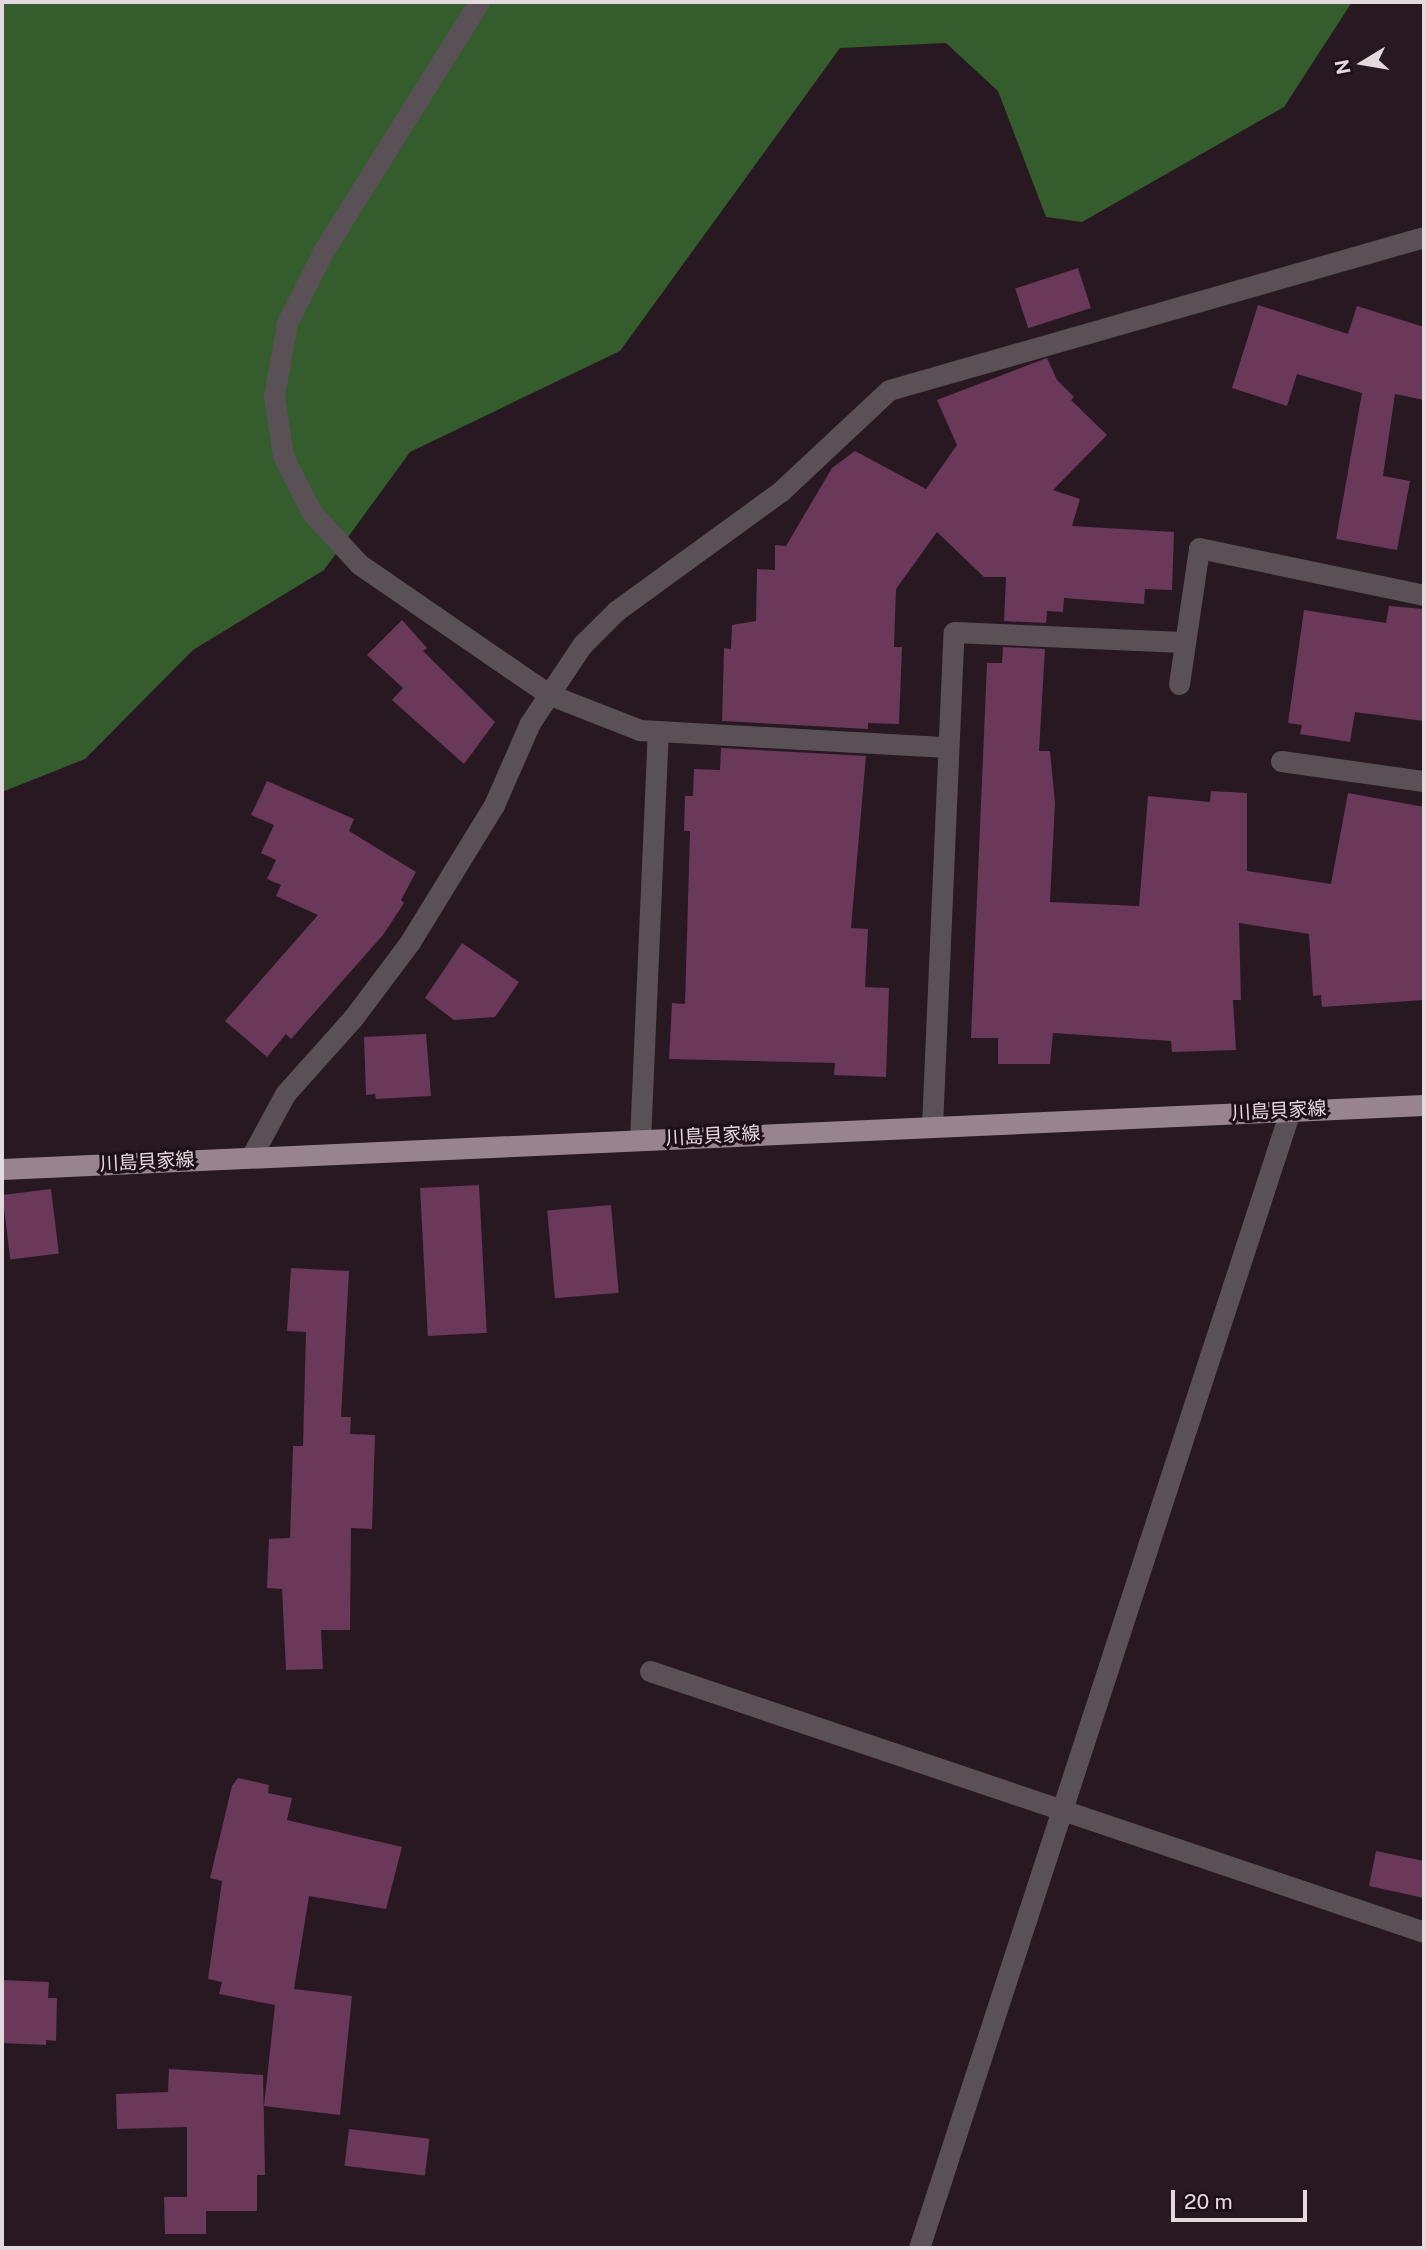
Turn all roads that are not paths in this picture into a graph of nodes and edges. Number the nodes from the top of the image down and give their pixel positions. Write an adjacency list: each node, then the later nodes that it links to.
1 (479, 2): 6 (street)
2 (1424, 237): 6 (street)
3 (1424, 594): 4 (street)
4 (1183, 642): 5 (street); 8 (street)
5 (1179, 684)
6 (548, 694): 7 (street); 15 (street)
7 (658, 732): 8 (street); 14 (street)
8 (947, 747): 13 (street)
9 (1281, 761): 10 (street)
10 (1424, 781)
11 (1424, 1104): 12 (main road, 川島貝家線)
12 (1290, 1111): 13 (main road, 川島貝家線); 18 (street)
13 (932, 1126): 14 (main road, 川島貝家線)
14 (640, 1140): 15 (main road, 川島貝家線)
15 (251, 1157): 16 (main road, 川島貝家線)
16 (2, 1169)
17 (650, 1671): 18 (street)
18 (1061, 1809): 19 (street); 20 (street)
19 (1424, 1932)
20 (919, 2248)

